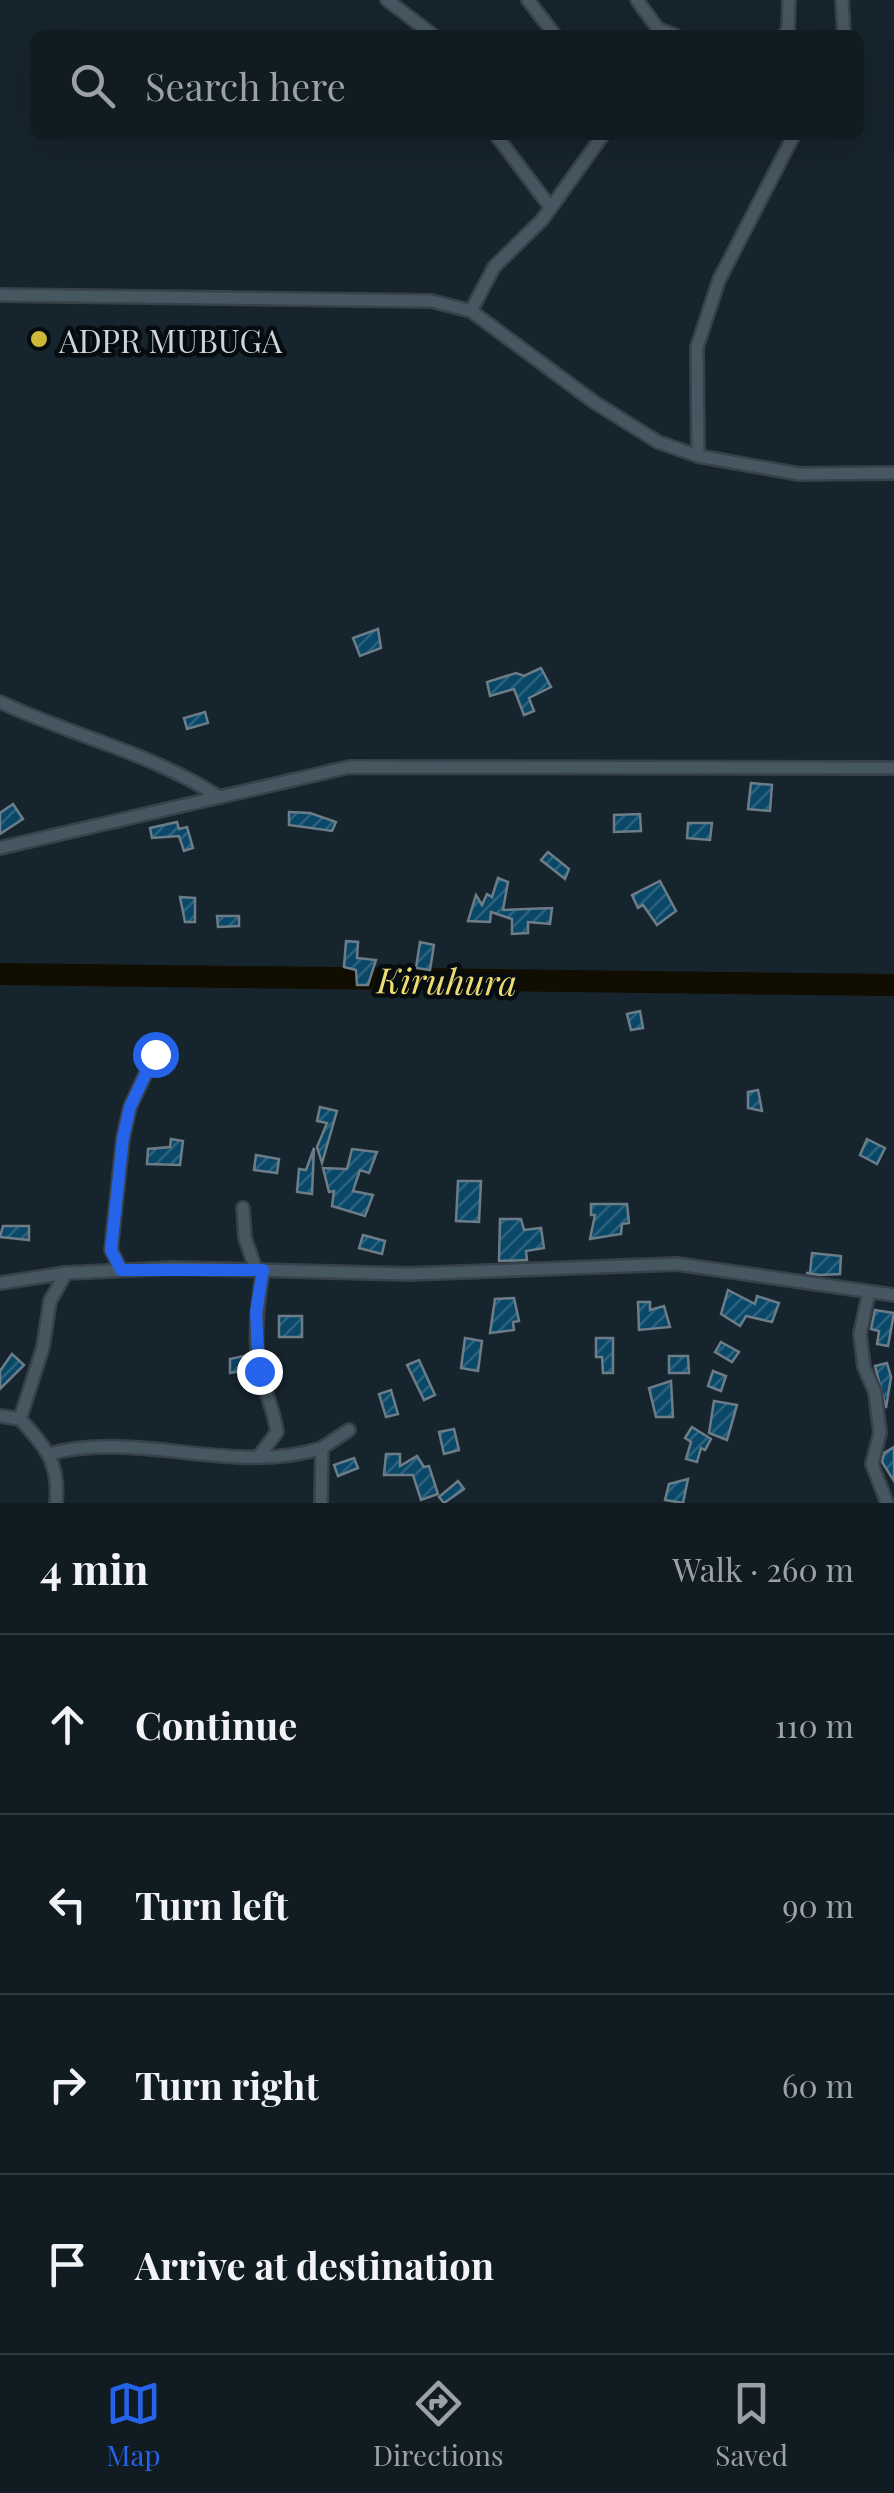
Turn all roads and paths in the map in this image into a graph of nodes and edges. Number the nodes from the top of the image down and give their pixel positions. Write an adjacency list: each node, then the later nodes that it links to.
1 (388, 0): 7 (street)
2 (406, 0): 7 (street)
3 (528, 0): 9 (street)
4 (637, 0): 10 (street)
5 (789, 0): 11 (street)
6 (842, 0): 12 (street)
7 (397, 10): 8 (street)
8 (426, 30)
9 (551, 30)
10 (656, 30)
11 (787, 30)
12 (844, 30)
13 (500, 140): 16 (street)
14 (599, 140): 16 (street)
15 (791, 140): 19 (street)
16 (551, 208): 18 (street)
17 (0, 295): 18 (street)
18 (471, 310): 19 (street)
19 (698, 456): 20 (street)
20 (894, 473)
21 (0, 702): 23 (street)
22 (894, 768): 23 (street)
23 (219, 797): 24 (street)
24 (0, 848)
25 (155, 1054): 27 (street)
26 (242, 1208): 28 (street)
27 (121, 1270): 28 (street); 29 (street)
28 (260, 1270): 31 (street); 38 (street)
29 (66, 1273): 30 (street); 34 (street)
30 (0, 1283)
31 (869, 1292): 32 (street); 41 (street)
32 (894, 1295)
33 (0, 1416): 34 (street)
34 (20, 1419): 37 (street)
35 (349, 1430): 36 (street)
36 (322, 1448): 38 (street); 40 (street)
37 (49, 1454): 38 (street); 39 (street)
38 (259, 1456)
39 (56, 1503)
40 (320, 1503)
41 (887, 1503)

